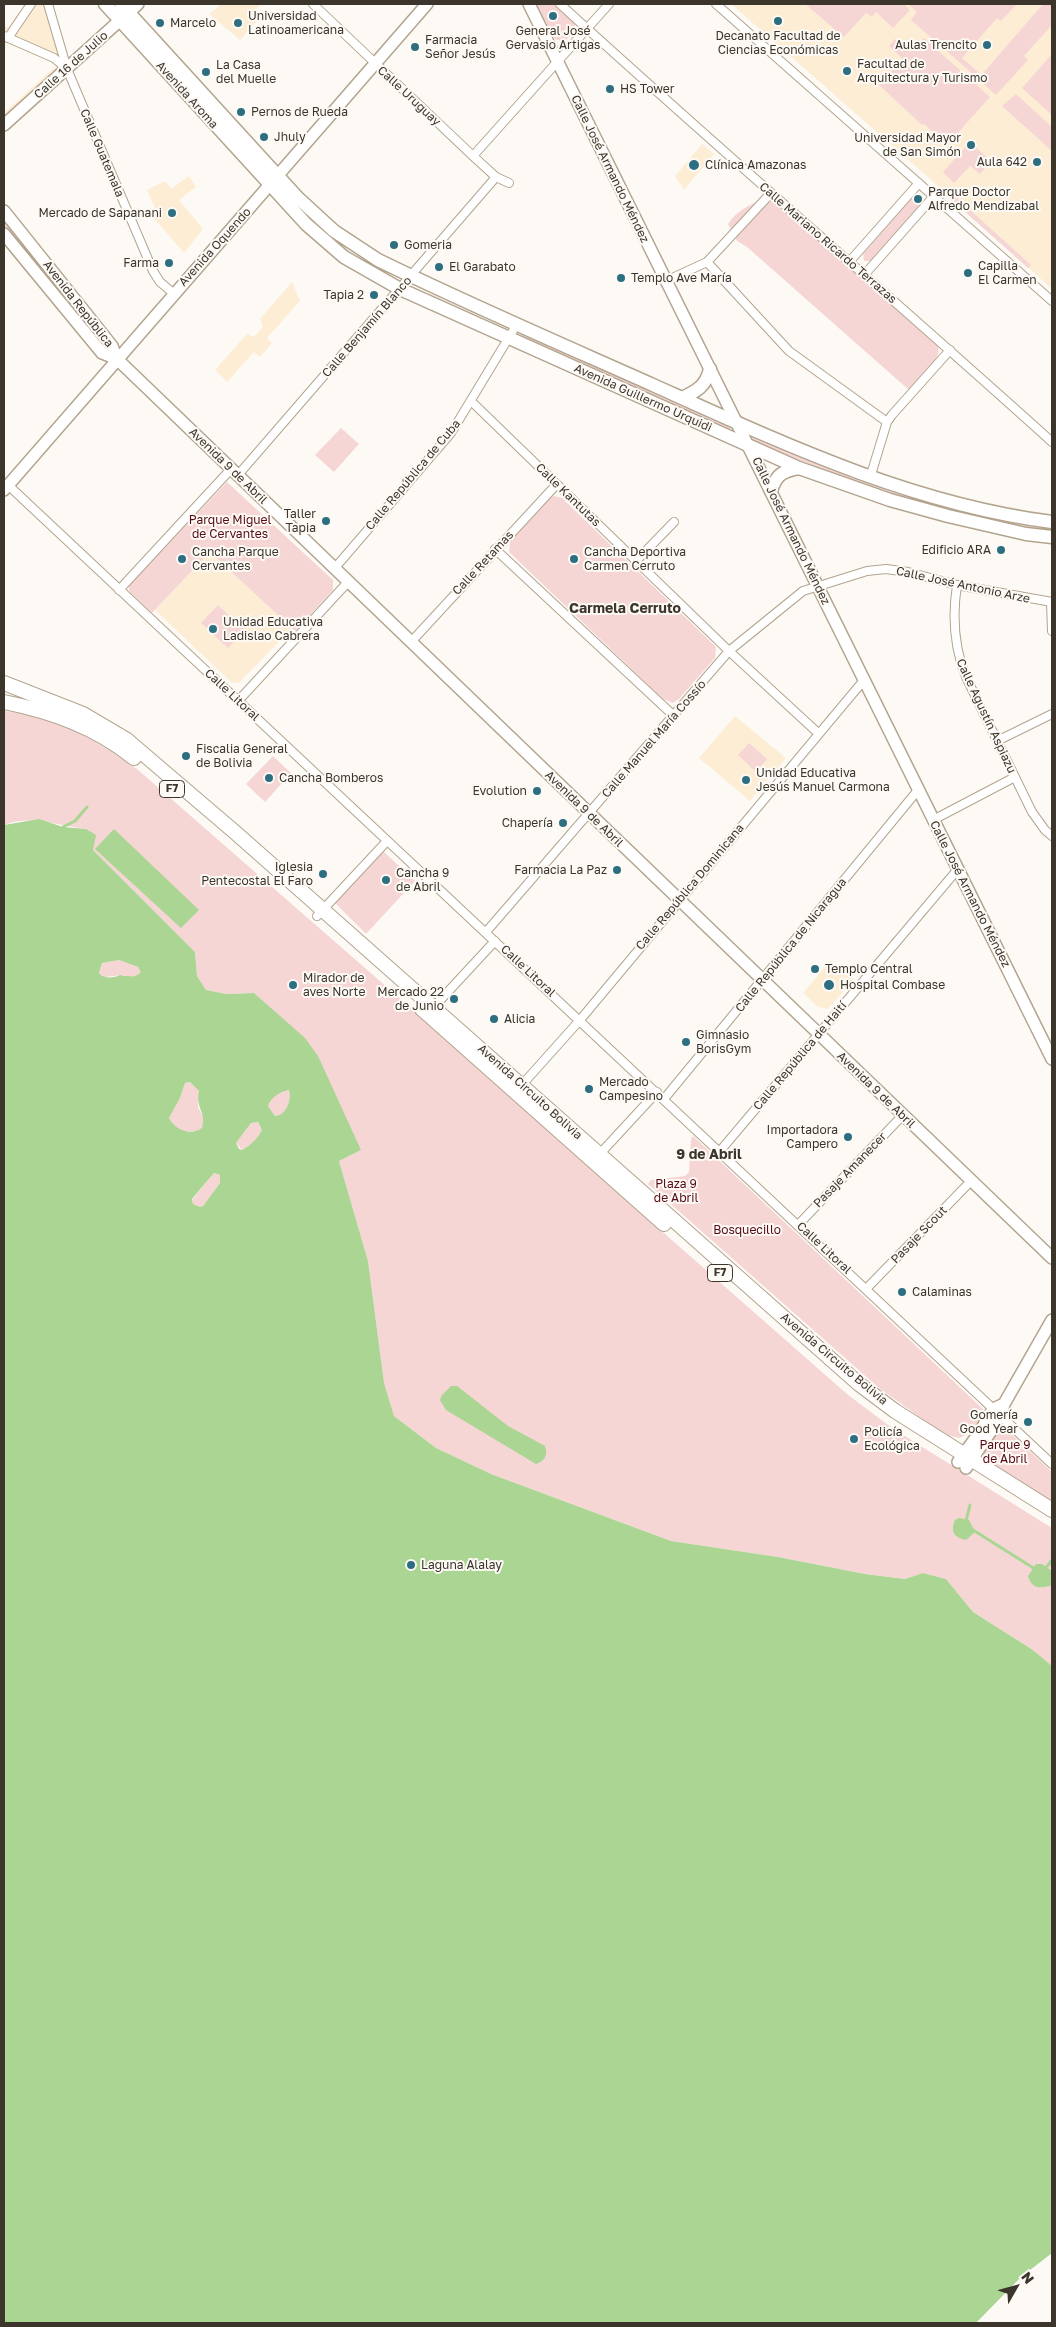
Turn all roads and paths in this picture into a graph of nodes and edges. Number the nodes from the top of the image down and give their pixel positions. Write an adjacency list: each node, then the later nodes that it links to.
1 (31, 4): 12 (street)
2 (48, 4): 15 (street, Calle Guatemala)
3 (105, 4): 10 (main road, Avenida Aroma)
4 (313, 4): 14 (street, Calle Uruguay)
5 (427, 4): 14 (main road, Avenida Oquendo)
6 (529, 4): 13 (main road, Calle José Armando Méndez)
7 (560, 4): 11 (street, Calle Mariano Ricardo Terrazas)
8 (608, 4): 11 (street)
9 (716, 4): 21 (street)
10 (127, 10): 15 (main road, Calle 16 de Julio); 18 (main road, Avenida Aroma); 22 (main road, Avenida Aroma)
11 (587, 27): 13 (street); 23 (street, Calle Mariano Ricardo Terrazas)
12 (6, 37): 15 (street)
13 (557, 60): 17 (street); 31 (main road, Calle José Armando Méndez)
14 (375, 63): 17 (street, Calle Uruguay); 18 (main road, Avenida Oquendo)
15 (67, 69): 16 (main road, Calle 16 de Julio); 33 (street, Calle Guatemala)
16 (4, 125)
17 (473, 156): 19 (street, Calle Uruguay)
18 (278, 175): 22 (main road, Avenida Oquendo); 30 (main road, Avenida Guillermo Urquidi)
19 (496, 177): 20 (street, Calle Uruguay); 30 (street, Calle Benjamín Blanco)
20 (509, 182)
21 (919, 183): 24 (street); 27 (street)
22 (269, 186): 32 (main road, Avenida Guillermo Urquidi); 33 (main road, Avenida Oquendo)
23 (771, 193): 27 (street, Calle Mariano Ricardo Terrazas); 28 (street)
24 (934, 196): 29 (street); 34 (street)
25 (4, 211): 38 (main road, Avenida República)
26 (4, 234): 38 (main road, Avenida República)
27 (850, 261): 29 (street, Calle Mariano Ricardo Terrazas)
28 (708, 262): 31 (street); 43 (street)
29 (865, 274): 37 (street, Calle Mariano Ricardo Terrazas)
30 (411, 276): 32 (street, Calle Benjamín Blanco); 35 (main road, Avenida Guillermo Urquidi)
31 (666, 281): 39 (main road, Calle José Armando Méndez)
32 (400, 289): 36 (main road, Avenida Guillermo Urquidi); 47 (street, Calle Benjamín Blanco)
33 (173, 294): 38 (main road, Avenida Oquendo)
34 (1052, 301)
35 (517, 324): 36 (street, Calle República de Cuba); 40 (main road, Avenida Guillermo Urquidi)
36 (509, 339): 41 (street, Calle República de Cuba); 45 (main road, Avenida Guillermo Urquidi)
37 (950, 350): 43 (street); 44 (street, Calle Mariano Ricardo Terrazas)
38 (117, 359): 47 (main road, Avenida 9 de Abril); 49 (main road, Avenida Oquendo)
39 (710, 369): 40 (main road); 42 (main road, Calle José Armando Méndez)
40 (682, 398): 42 (main road, Avenida Guillermo Urquidi)
41 (471, 401): 50 (street, Calle Kantutas); 57 (street, Calle República de Cuba)
42 (737, 422): 45 (main road, Calle José Armando Méndez); 48 (main road, Avenida Guillermo Urquidi)
43 (887, 422): 48 (street)
44 (1052, 442)
45 (748, 445): 46 (main road, Avenida Guillermo Urquidi); 51 (main road, Calle José Armando Méndez)
46 (799, 468): 51 (main road); 54 (main road, Avenida Guillermo Urquidi)
47 (234, 472): 57 (main road, Avenida 9 de Abril); 61 (street, Calle Benjamín Blanco)
48 (870, 478): 53 (main road, Avenida Guillermo Urquidi)
49 (5, 484): 61 (street, Calle Litoral)
50 (556, 485): 55 (street, Calle Retamas); 56 (street, Calle Kantutas)
51 (771, 491): 59 (main road, Calle José Armando Méndez)
52 (674, 522): 56 (street)
53 (1052, 522)
54 (1052, 537)
55 (495, 549): 64 (street, Calle Retamas); 71 (street)
56 (636, 561): 65 (street, Calle Kantutas)
57 (334, 569): 58 (main road, Avenida 9 de Abril)
58 (348, 582): 64 (main road, Avenida 9 de Abril); 68 (street)
59 (817, 585): 60 (street, Calle José Antonio Arze); 65 (street, Calle Manuel María Cossío); 66 (main road, Calle José Armando Méndez)
60 (957, 585): 62 (street, Calle José Antonio Arze); 73 (street, Calle Agustín Aspiazu)
61 (119, 590): 68 (street, Calle Litoral)
62 (1052, 602): 63 (street)
63 (1052, 631)
64 (411, 642): 76 (main road, Avenida 9 de Abril)
65 (729, 651): 71 (street, Calle Manuel María Cossío); 72 (street, Calle Kantutas)
66 (864, 680): 72 (street, Calle República Dominicana); 75 (main road, Calle José Armando Méndez)
67 (4, 683): 82 (highway, Avenida Circuito Bolivia / F7)
68 (238, 701): 79 (street, Calle Litoral)
69 (4, 702): 82 (highway, Avenida Circuito Bolivia / F7)
70 (1052, 714): 73 (street)
71 (674, 716): 76 (street, Calle Manuel María Cossío)
72 (818, 733): 81 (street, Calle República Dominicana)
73 (997, 740): 74 (street, Calle Agustín Aspiazu)
74 (1015, 777): 77 (street); 78 (street, Calle Agustín Aspiazu)
75 (918, 790): 77 (main road, Calle José Armando Méndez); 85 (street, Calle República de Nicaragua)
76 (590, 813): 81 (main road, Avenida 9 de Abril); 83 (street, Calle Manuel María Cossío)
77 (933, 820): 80 (main road, Calle José Armando Méndez)
78 (1052, 836)
79 (387, 841): 82 (street); 83 (street, Calle Litoral)
80 (958, 869): 88 (street, Calle República de Haití); 89 (main road, Calle José Armando Méndez)
81 (679, 900): 85 (main road, Avenida 9 de Abril); 87 (street, Calle República Dominicana)
82 (320, 913): 86 (highway, Avenida Circuito Bolivia / F7)
83 (486, 932): 84 (street, Calle Litoral)
84 (495, 941): 86 (street); 87 (street, Calle Litoral)
85 (762, 980): 88 (main road, Avenida 9 de Abril); 93 (street, Calle República de Nicaragua)
86 (431, 1011): 91 (highway, Avenida Circuito Bolivia / F7)
87 (580, 1020): 91 (street, Calle República Dominicana); 92 (street, Calle Litoral)
88 (818, 1035): 94 (main road, Avenida 9 de Abril); 95 (street, Calle República de Haití)
89 (1048, 1040): 90 (main road, Calle José Armando Méndez)
90 (1052, 1059)
91 (518, 1088): 96 (highway, Avenida Circuito Bolivia / F7)
92 (657, 1092): 93 (street, Calle Litoral); 96 (street)
93 (664, 1099): 95 (street, Calle Litoral)
94 (902, 1116): 97 (main road, Avenida 9 de Abril); 98 (street, Pasaje Amanecer)
95 (720, 1152): 98 (street, Calle Litoral)
96 (596, 1158): 103 (highway, Avenida Circuito Bolivia / F7)
97 (971, 1181): 99 (main road, Avenida 9 de Abril); 100 (street, Pasaje Scout)
98 (798, 1225): 100 (street, Calle Litoral)
99 (1052, 1258)
100 (867, 1288): 102 (street, Calle Litoral)
101 (1052, 1320): 102 (main road)
102 (997, 1413): 103 (main road); 104 (street, Calle Litoral)
103 (964, 1461): 105 (highway, Avenida Circuito Bolivia / F7); 106 (highway, Avenida Circuito Bolivia / F7)
104 (1052, 1464)
105 (1052, 1510)
106 (1052, 1520)

